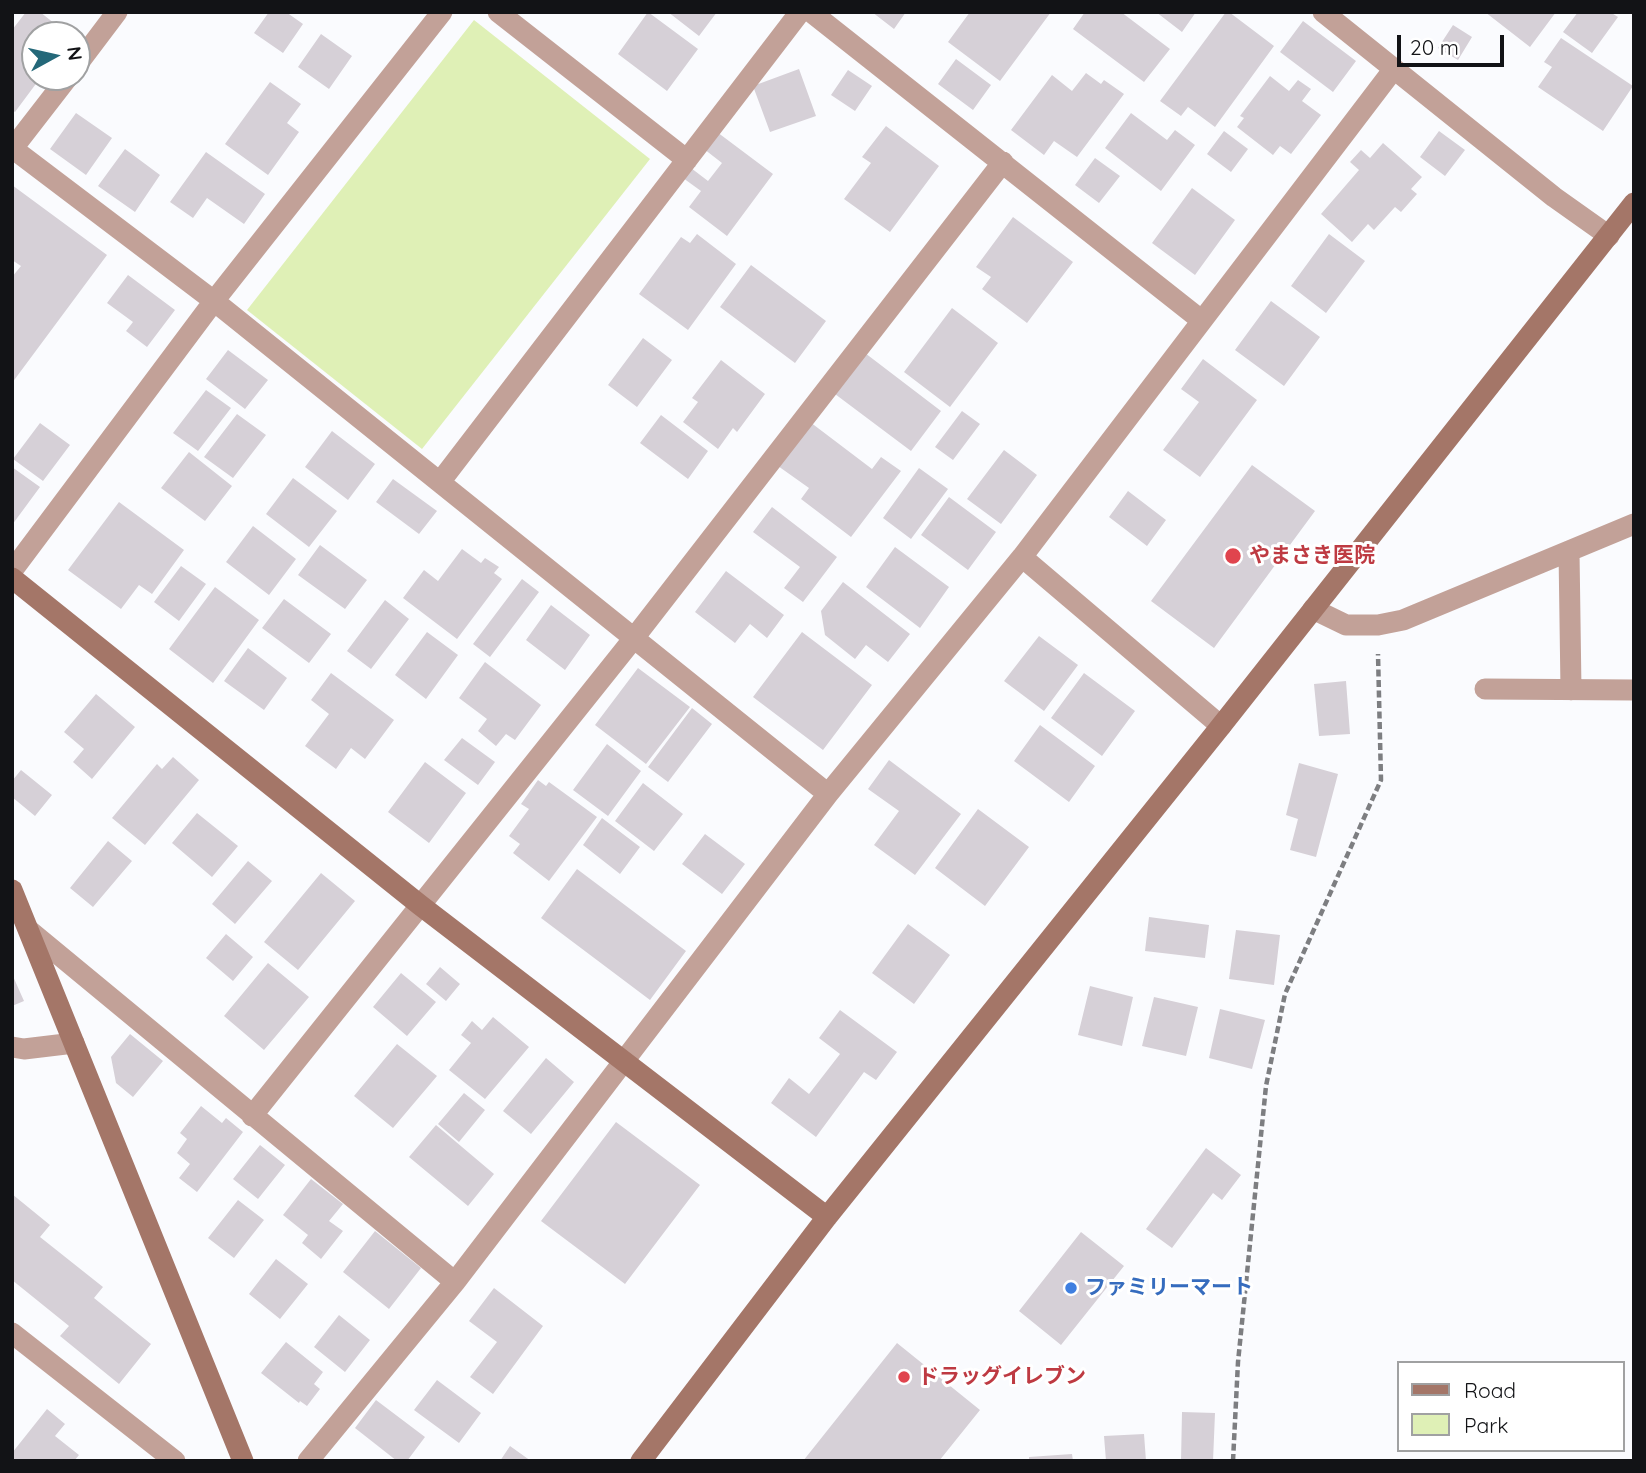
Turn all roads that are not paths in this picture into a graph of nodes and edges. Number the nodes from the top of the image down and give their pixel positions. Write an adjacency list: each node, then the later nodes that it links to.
1 (117, 12): 7 (street)
2 (442, 12): 15 (street)
3 (498, 12): 11 (street)
4 (800, 12): 11 (street)
5 (811, 12): 12 (street)
6 (1323, 12): 8 (street)
7 (91, 46)
8 (1393, 70): 14 (street); 16 (street)
9 (57, 91): 10 (street)
10 (13, 148): 15 (street)
11 (687, 160): 17 (street)
12 (1003, 162): 16 (street); 24 (street)
13 (1634, 203): 14 (street)
14 (1609, 236): 23 (street)
15 (214, 301): 17 (street); 21 (street)
16 (1201, 320): 20 (street)
17 (440, 482): 24 (street)
18 (1634, 524): 19 (street)
19 (1569, 551): 23 (street); 26 (street)
20 (1021, 557): 28 (street); 29 (street)
21 (12, 571)
22 (12, 578): 31 (street)
23 (1313, 609): 28 (street)
24 (634, 638): 29 (street); 31 (street)
25 (1485, 690): 26 (street)
26 (1571, 690): 27 (street)
27 (1634, 690)
28 (1221, 726): 37 (street)
29 (828, 794): 35 (street)
30 (12, 890): 32 (street)
31 (420, 905): 35 (street); 36 (street)
32 (30, 932): 33 (street); 36 (street)
33 (74, 1042): 34 (street); 41 (street)
34 (12, 1047)
35 (623, 1062): 37 (street); 38 (street)
36 (252, 1116): 38 (street)
37 (827, 1217): 43 (street)
38 (455, 1282): 42 (street)
39 (12, 1333): 40 (street)
40 (175, 1461)
41 (243, 1461)
42 (308, 1461)
43 (641, 1461)

